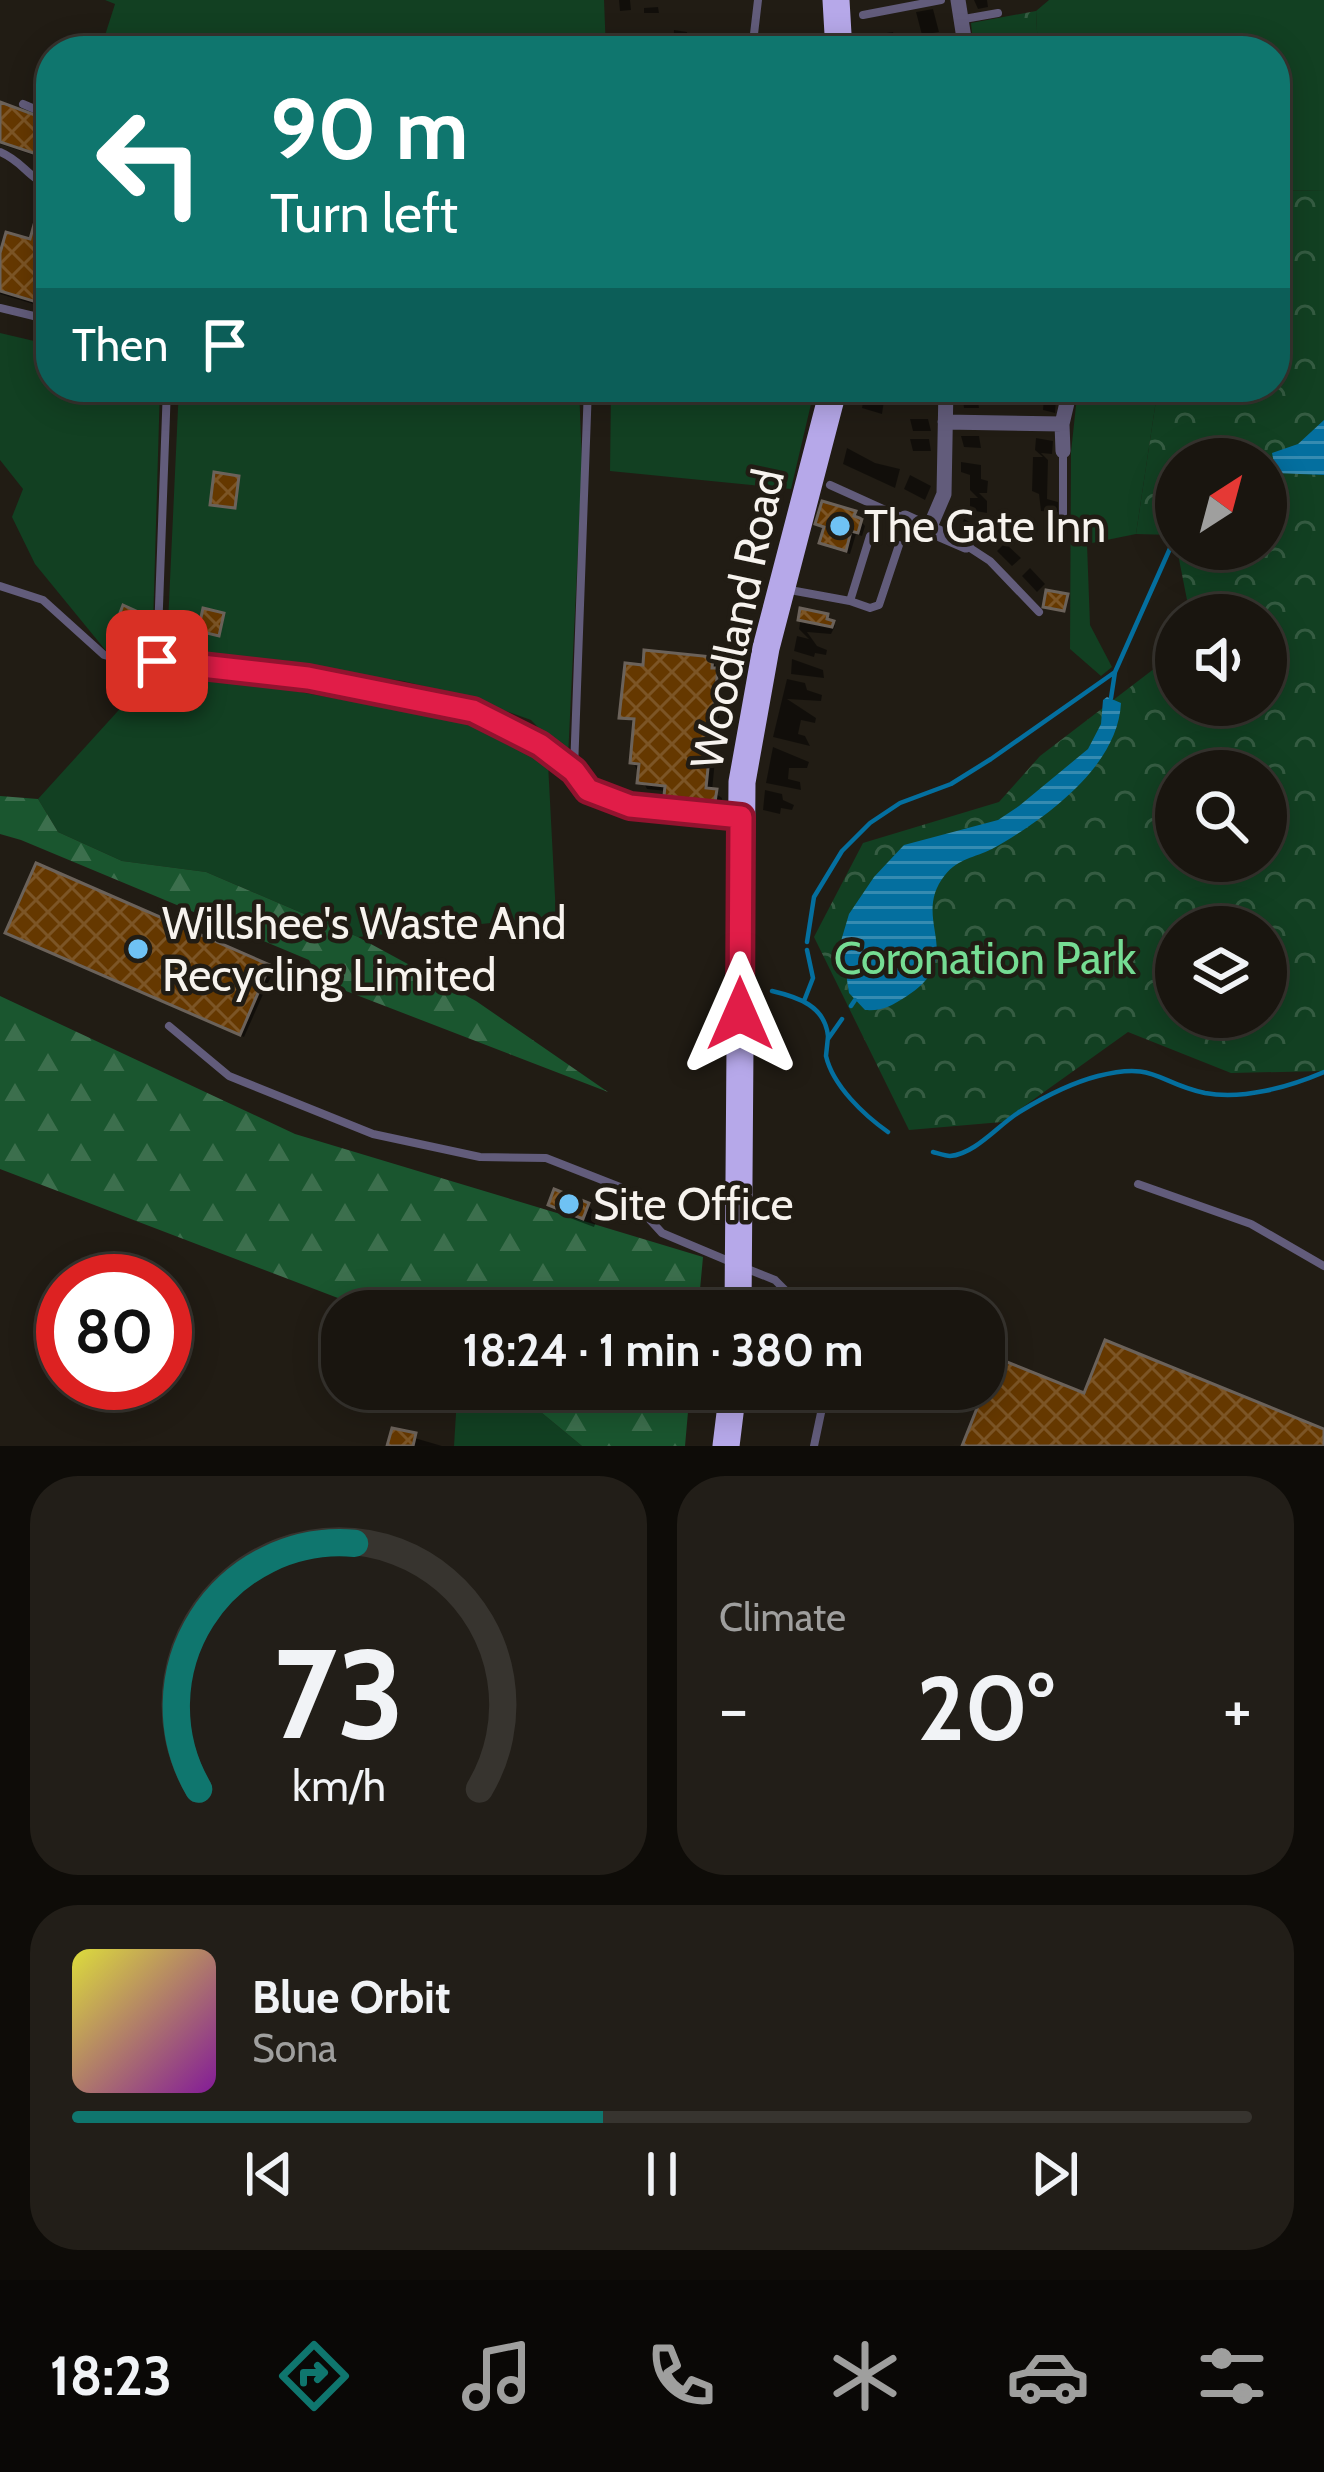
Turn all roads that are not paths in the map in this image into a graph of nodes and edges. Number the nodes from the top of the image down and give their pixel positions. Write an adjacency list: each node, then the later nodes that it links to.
1 (758, 0): 8 (lane)
2 (836, 0): 9 (highway)
3 (941, 0): 6 (lane)
4 (958, 0): 7 (street)
5 (998, 13): 7 (lane)
6 (863, 15)
7 (960, 20): 10 (street)
8 (754, 36)
9 (838, 36)
10 (963, 36)
11 (22, 104): 12 (lane)
12 (36, 110)
13 (0, 152): 14 (lane)
14 (36, 181)
15 (0, 308): 16 (lane)
16 (36, 317)
17 (166, 402): 36 (lane)
18 (587, 402): 37 (lane)
19 (829, 402): 33 (highway, Woodland Road)
20 (946, 402): 22 (street)
21 (1067, 402): 23 (street)
22 (945, 422): 23 (street); 28 (street)
23 (1062, 424): 24 (street)
24 (1063, 451): 26 (lane)
25 (830, 485): 27 (lane)
26 (1063, 517)
27 (904, 518): 28 (street)
28 (929, 529): 31 (street)
29 (870, 536): 34 (lane)
30 (899, 545): 34 (lane)
31 (966, 545): 35 (lane)
32 (0, 586): 36 (lane)
33 (782, 588): 34 (lane); 38 (highway, Woodland Road)
34 (850, 601)
35 (1040, 612)
36 (157, 661): 37 (lane)
37 (574, 771): 38 (lane)
38 (741, 817): 42 (highway, Woodland Road)
39 (169, 1026): 43 (lane)
40 (1138, 1184): 41 (lane)
41 (1324, 1266)
42 (738, 1290)
43 (785, 1290)
44 (730, 1410): 46 (highway)
45 (822, 1410): 47 (lane)
46 (726, 1446)
47 (814, 1446)

